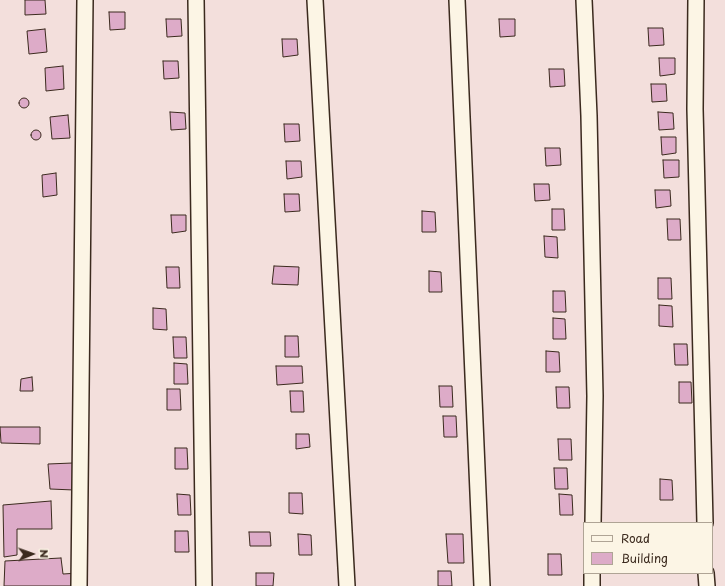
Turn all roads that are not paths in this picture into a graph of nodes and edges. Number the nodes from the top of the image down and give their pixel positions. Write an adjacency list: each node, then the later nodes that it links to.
1 (84, 0): 11 (street)
2 (196, 0): 12 (street)
3 (314, 0): 13 (street)
4 (457, 0): 14 (street)
5 (584, 0): 7 (street)
6 (696, 0): 8 (street)
7 (593, 522)
8 (705, 522)
9 (592, 574): 15 (street)
10 (706, 574): 16 (street)
11 (80, 586)
12 (204, 586)
13 (348, 586)
14 (482, 586)
15 (592, 586)
16 (706, 586)

